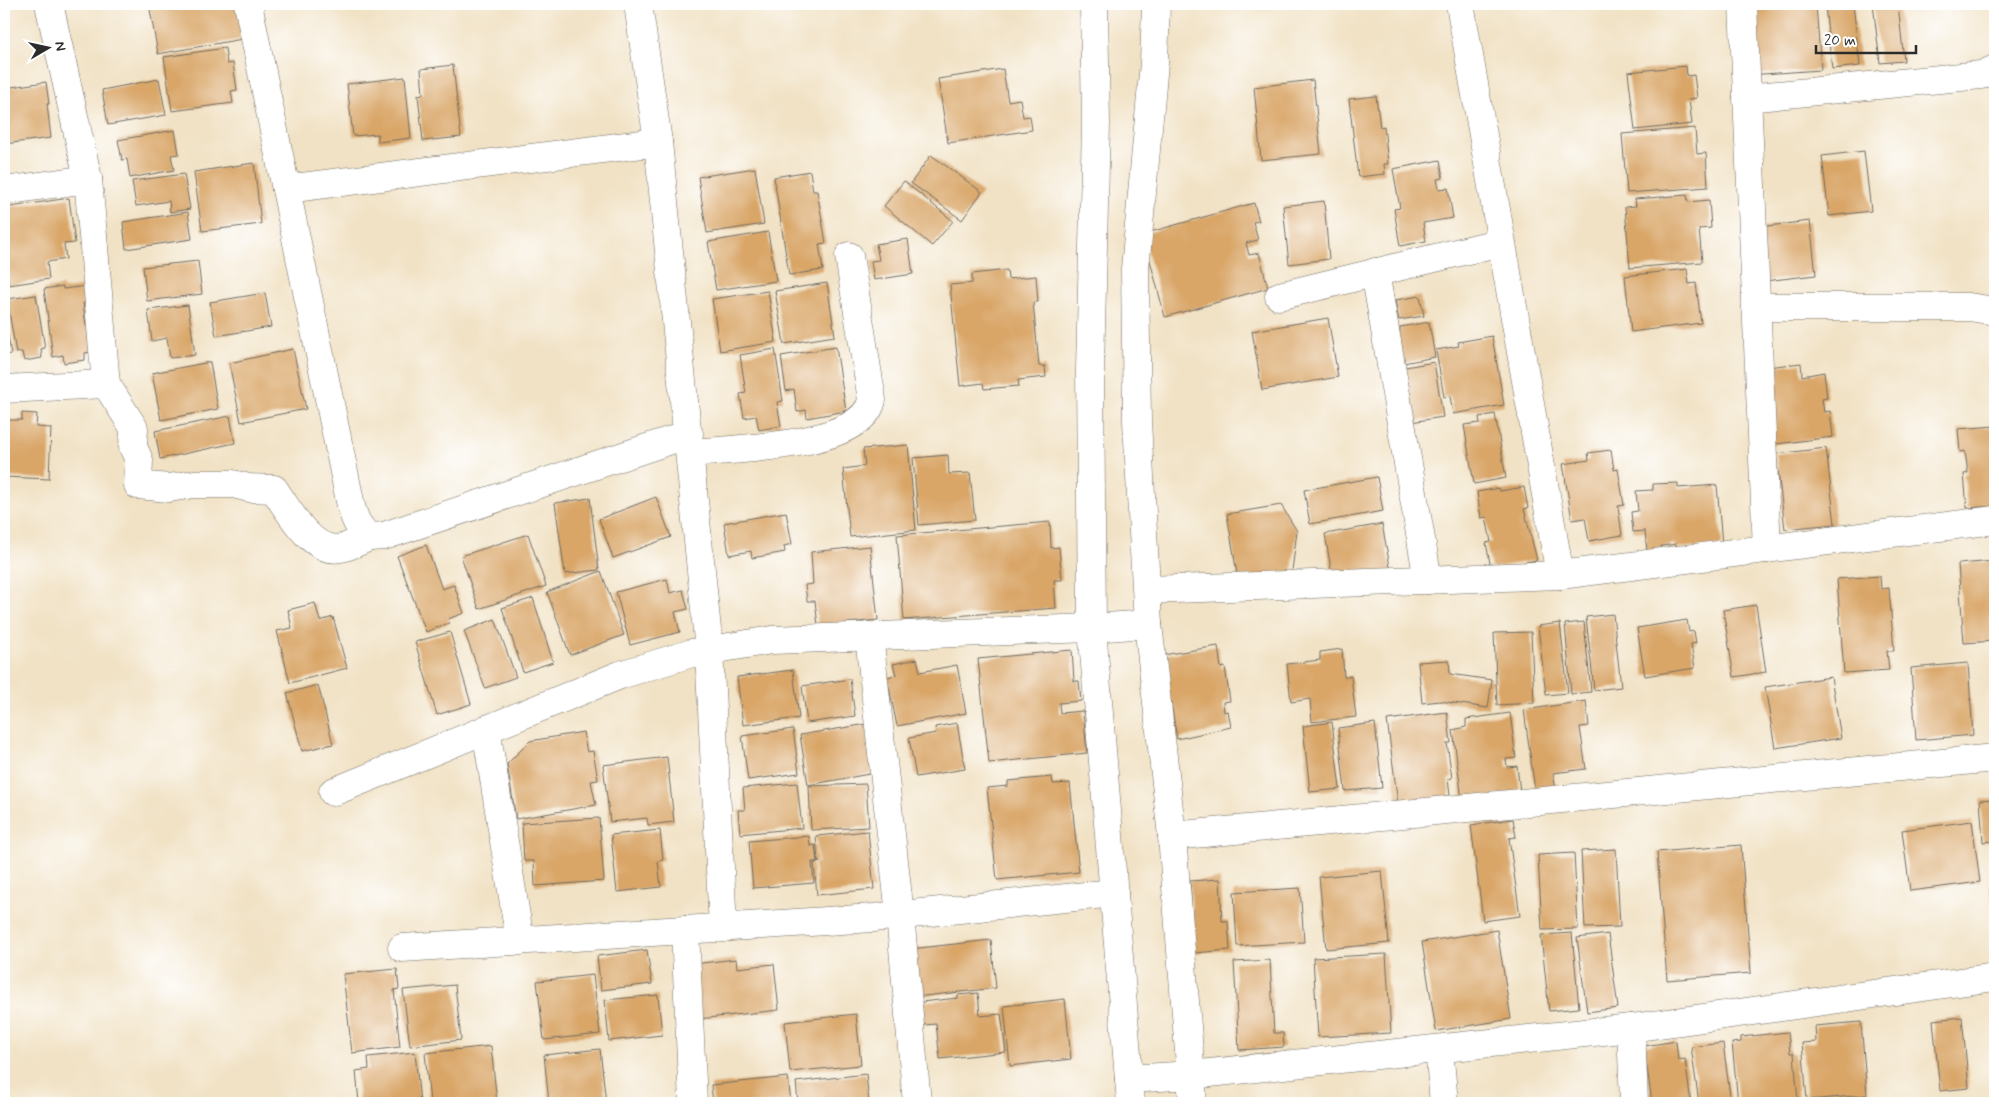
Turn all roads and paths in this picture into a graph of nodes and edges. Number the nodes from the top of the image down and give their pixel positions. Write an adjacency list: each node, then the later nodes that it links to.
1 (49, 4): 11 (street)
2 (248, 4): 12 (street)
3 (638, 4): 10 (street)
4 (1094, 4): 30 (street)
5 (1156, 4): 28 (street)
6 (1460, 4): 14 (street)
7 (1742, 4): 9 (street)
8 (1995, 69): 9 (street)
9 (1747, 98): 18 (street)
10 (658, 142): 12 (street); 22 (street)
11 (88, 179): 13 (street); 20 (street)
12 (286, 189): 24 (street)
13 (4, 191)
14 (1501, 242): 16 (street); 26 (street)
15 (849, 256): 22 (street)
16 (1375, 272): 17 (street); 27 (street)
17 (1279, 296)
18 (1756, 307): 19 (street); 25 (street)
19 (1995, 312)
20 (106, 384): 21 (street); 24 (street)
21 (4, 390)
22 (690, 444): 24 (street); 32 (street)
23 (1995, 520): 25 (street)
24 (370, 537)
25 (1767, 549): 26 (street)
26 (1560, 575): 27 (street)
27 (1428, 580): 28 (street)
28 (1148, 590): 29 (street)
29 (1148, 624): 30 (street); 36 (street)
30 (1092, 628): 31 (street); 37 (street)
31 (869, 636): 32 (street); 38 (street)
32 (709, 650): 33 (street); 39 (street)
33 (486, 729): 35 (street); 41 (street)
34 (1995, 758): 36 (street)
35 (334, 792)
36 (1172, 836): 46 (street)
37 (1114, 893): 38 (street); 47 (street)
38 (900, 915): 39 (street); 49 (street)
39 (723, 928): 40 (street)
40 (684, 930): 41 (street); 48 (street)
41 (520, 940): 42 (street)
42 (402, 948)
43 (1995, 976): 44 (street)
44 (1631, 1028): 45 (street); 52 (street)
45 (1439, 1049): 46 (street); 51 (street)
46 (1191, 1076): 47 (street); 50 (street)
47 (1130, 1091)
48 (693, 1103)
49 (917, 1103)
50 (1193, 1103)
51 (1444, 1103)
52 (1634, 1103)

